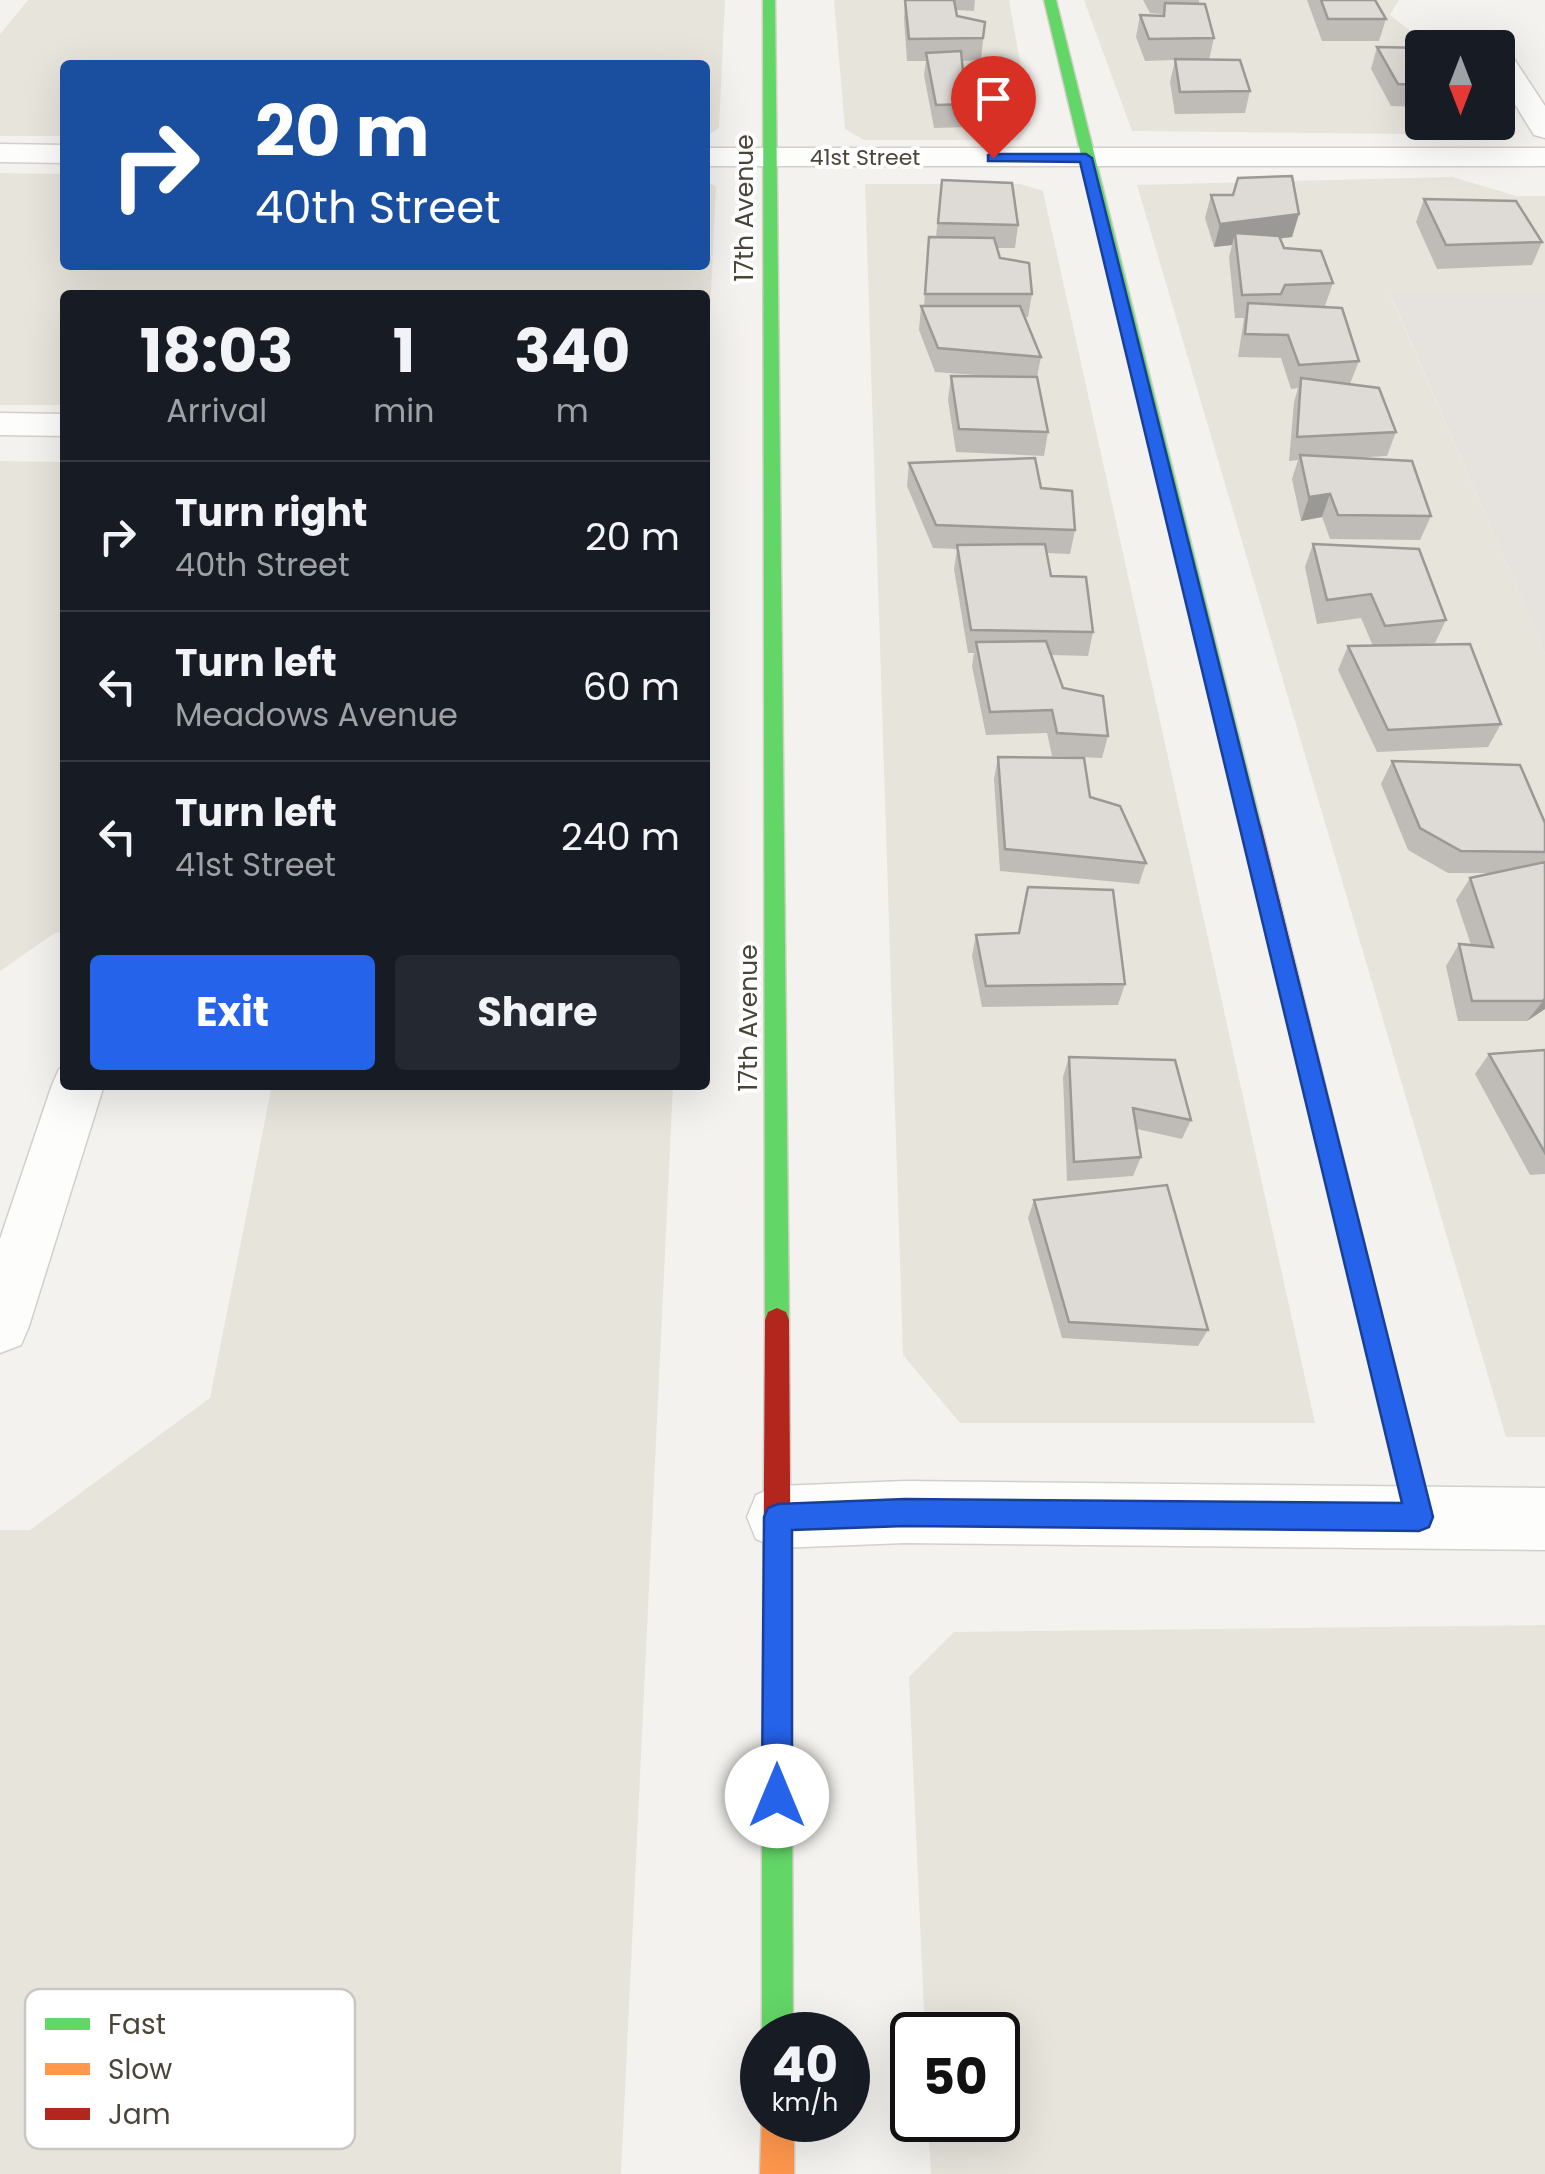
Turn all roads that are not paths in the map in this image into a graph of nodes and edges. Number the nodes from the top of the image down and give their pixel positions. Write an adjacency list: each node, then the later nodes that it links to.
1 (769, 0): 8 (main road, 17th Avenue)
2 (1050, 0): 10 (main road)
3 (1515, 83): 4 (street)
4 (1545, 129)
5 (0, 153): 6 (street)
6 (60, 154)
7 (710, 157): 8 (street, 41st Street)
8 (772, 157): 10 (street, 41st Street); 15 (main road, 17th Avenue)
9 (1545, 157): 10 (street, 41st Street)
10 (1086, 158): 16 (main road)
11 (0, 424): 12 (street)
12 (60, 425)
13 (76, 1090): 14 (street)
14 (0, 1326)
15 (778, 1517): 16 (street); 18 (main road, 17th Avenue)
16 (1419, 1517): 17 (street)
17 (1545, 1519)
18 (777, 2012)
19 (777, 2142): 20 (main road)
20 (776, 2174)

